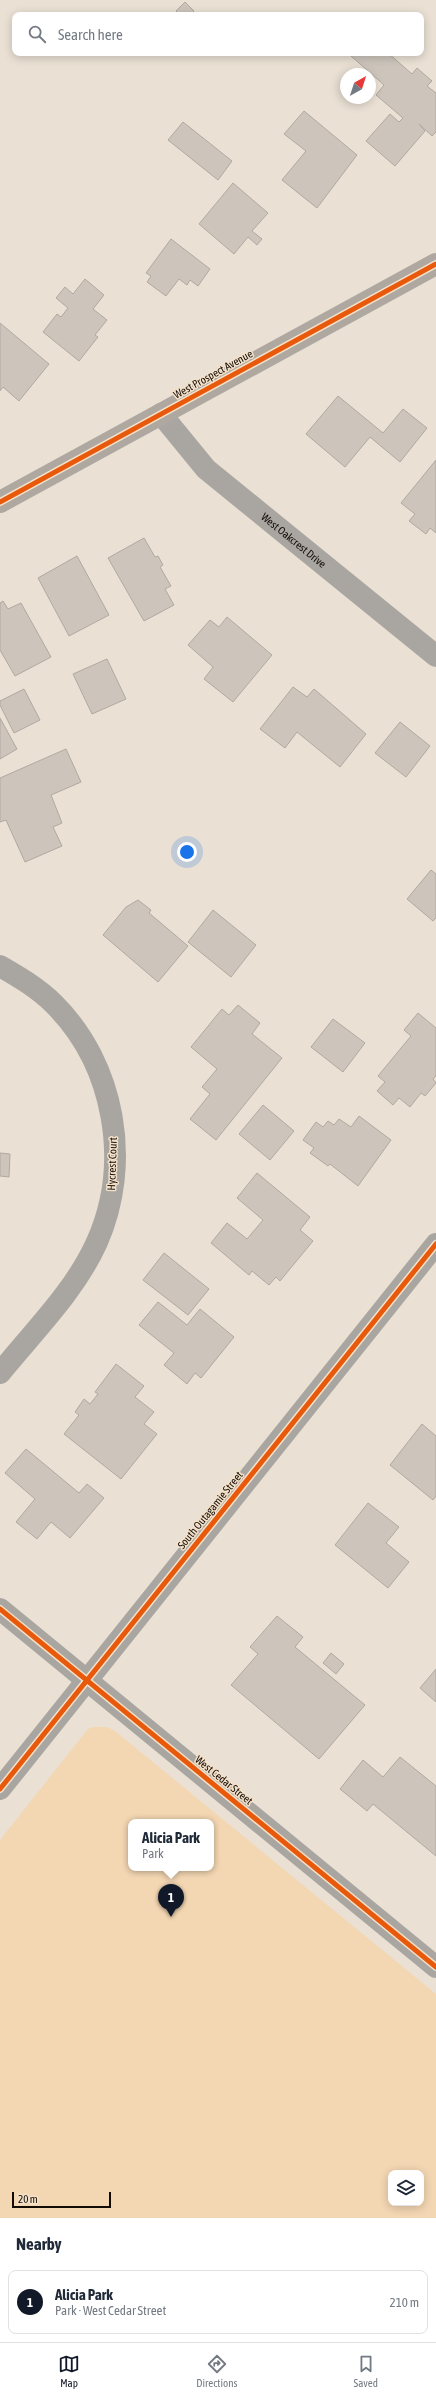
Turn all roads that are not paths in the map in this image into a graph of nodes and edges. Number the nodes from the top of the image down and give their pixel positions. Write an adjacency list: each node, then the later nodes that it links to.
1 (436, 264): 2 (main road, West Prospect Avenue)
2 (161, 414): 3 (main road, West Prospect Avenue); 4 (street, West Oakcrest Drive)
3 (0, 502)
4 (436, 656)
5 (0, 966): 7 (street, Hycrest Court)
6 (436, 1244): 9 (street, South Outagamie Street)
7 (0, 1373)
8 (0, 1609): 9 (street, West Cedar Street)
9 (86, 1679): 10 (street, South Outagamie Street); 11 (street, West Cedar Street)
10 (0, 1789)
11 (436, 1967)

